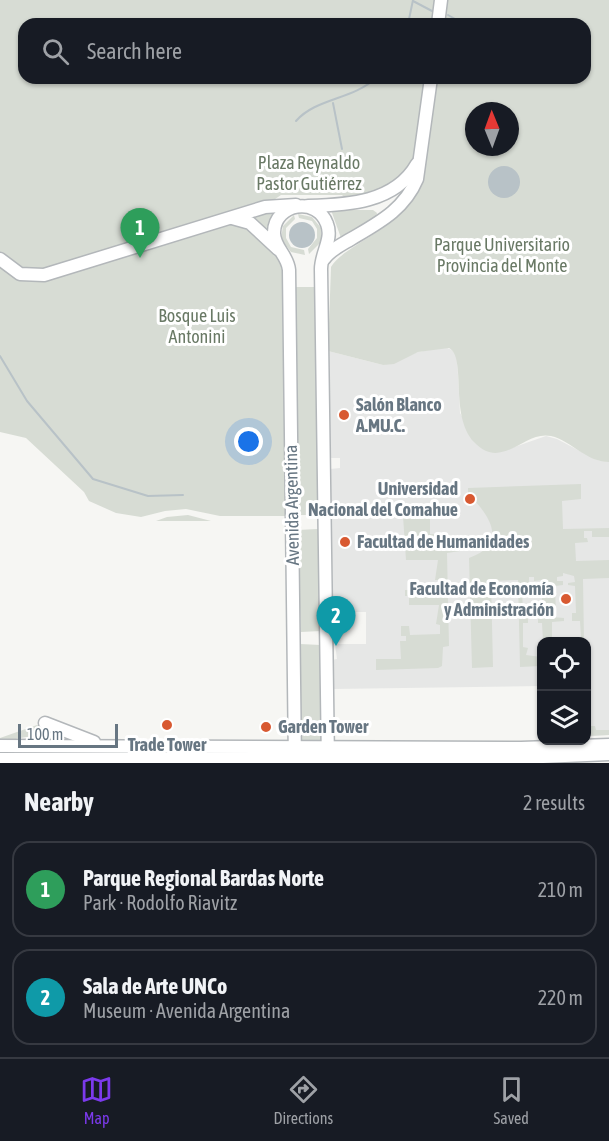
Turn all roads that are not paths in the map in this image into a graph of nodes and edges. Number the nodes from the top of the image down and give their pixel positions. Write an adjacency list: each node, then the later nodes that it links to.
1 (441, 0): 2 (main road)
2 (439, 18)
3 (430, 84): 4 (main road)
4 (422, 149): 5 (main road); 8 (main road)
5 (302, 206): 6 (main road); 7 (main road); 8 (main road)
6 (226, 219): 7 (main road); 9 (main road)
7 (279, 250): 15 (main road, Avenida Argentina)
8 (328, 252): 16 (main road, Avenida Argentina)
9 (0, 259)
10 (609, 745): 16 (main road)
11 (0, 746): 12 (main road)
12 (56, 746): 13 (main road); 13 (main road)
13 (119, 747): 15 (main road)
14 (609, 754): 16 (main road)
15 (295, 757): 16 (main road); 17 (main road)
16 (328, 757)
17 (0, 759)

